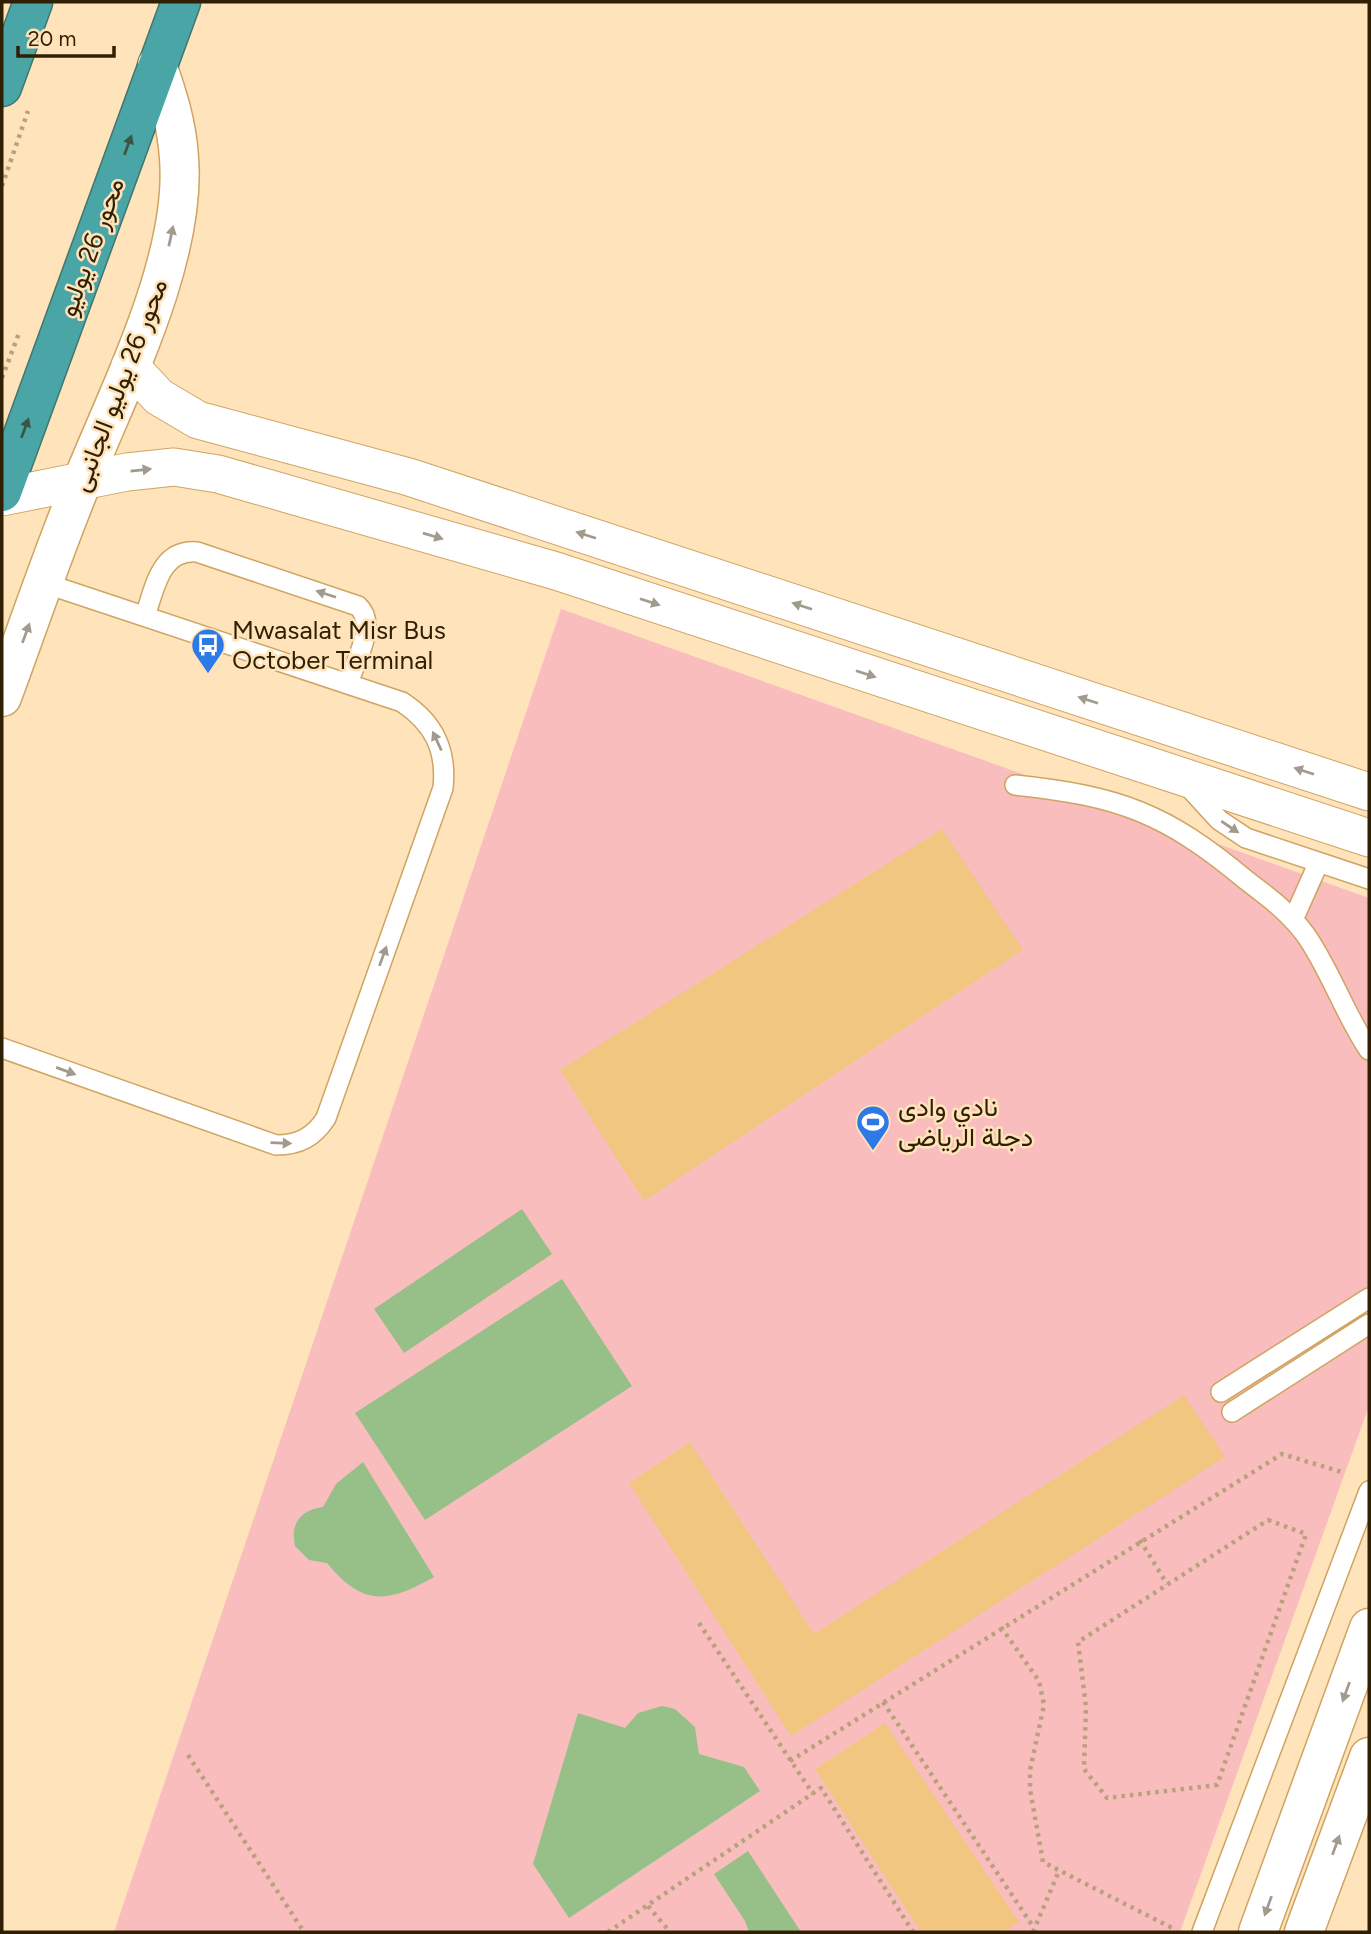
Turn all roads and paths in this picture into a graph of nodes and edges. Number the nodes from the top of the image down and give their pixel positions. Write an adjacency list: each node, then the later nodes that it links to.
1 (33, 2): 4 (highway)
2 (181, 2): 3 (highway, محور 26 يوليو)
3 (157, 65): 5 (street, محور 26 يوليو الجانبى, one-way to 3); 8 (highway, محور 26 يوليو, one-way to 3)
4 (2, 87)
5 (130, 366): 6 (street); 7 (street, محور 26 يوليو الجانبى)
6 (409, 477): 9 (street); 16 (street, one-way to 6)
7 (83, 481): 8 (street); 9 (street, one-way to 9); 10 (street, محور 26 يوليو الجانبى)
8 (2, 494)
9 (388, 523): 14 (street, one-way to 14)
10 (44, 583): 11 (lane); 13 (street, محور 26 يوليو الجانبى, one-way to 10)
11 (145, 616): 12 (lane); 12 (lane, one-way to 11)
12 (348, 683): 22 (lane, one-way to 12)
13 (2, 697)
14 (1182, 779): 17 (street); 19 (lane, one-way to 19)
15 (1015, 785): 21 (lane)
16 (1359, 788): 17 (street)
17 (1335, 825): 18 (street)
18 (1369, 838)
19 (1318, 864): 20 (lane); 21 (lane)
20 (1369, 879)
21 (1293, 920): 23 (lane)
22 (2, 1048)
23 (1369, 1050)
24 (1362, 1302): 25 (lane); 26 (lane)
25 (1368, 1324): 27 (lane)
26 (1221, 1392)
27 (1232, 1412)
28 (1345, 1473): 30 (path)
29 (1369, 1491): 48 (lane)
30 (1140, 1540): 31 (path); 33 (path)
31 (1167, 1584): 31 (path)
32 (699, 1623): 38 (path)
33 (1001, 1628): 35 (path); 47 (path)
34 (1369, 1628): 49 (street, one-way to 49)
35 (883, 1702): 38 (path); 42 (path)
36 (188, 1755): 43 (path)
37 (1369, 1757): 50 (street, one-way to 37)
38 (790, 1760): 39 (path)
39 (813, 1794): 41 (path); 46 (path)
40 (1059, 1871): 42 (path)
41 (648, 1906): 44 (path); 45 (path)
42 (1033, 1930)
43 (304, 1932)
44 (608, 1932)
45 (670, 1932)
46 (913, 1932)
47 (1180, 1932)
48 (1202, 1932)
49 (1258, 1932)
50 (1304, 1932)

